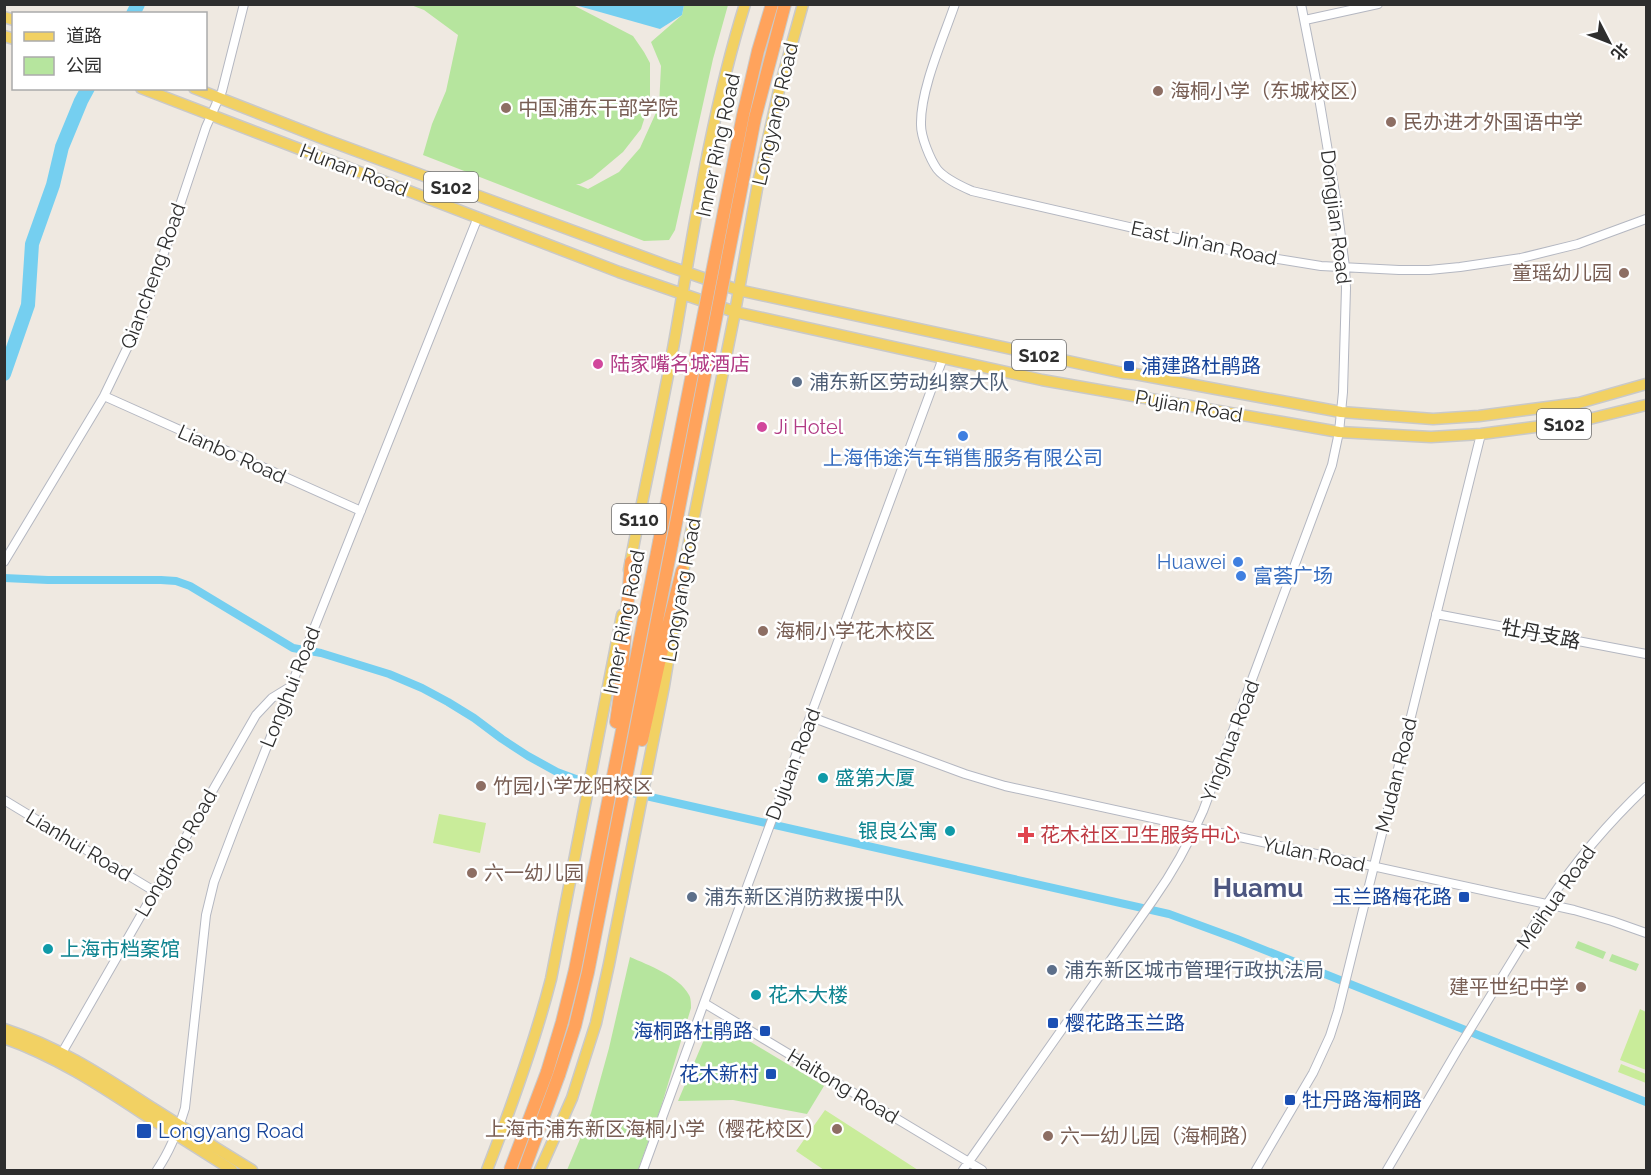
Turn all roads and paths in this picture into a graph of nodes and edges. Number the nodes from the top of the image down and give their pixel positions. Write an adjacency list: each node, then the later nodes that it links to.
1 (244, 4): 12 (street, Qiancheng Road)
2 (745, 4): 17 (main road, S110)
3 (772, 4): 36 (highway, Inner Ring Road, bridge)
4 (785, 4): 36 (highway, Inner Ring Road, bridge)
5 (803, 4): 18 (main road, Longyang Road / S110)
6 (955, 4): 16 (street, East Jin'an Road)
7 (1301, 4): 9 (street, Dongjian Road)
8 (1378, 4): 9 (street)
9 (1305, 20): 16 (street, Dongjian Road)
10 (146, 90): 13 (main road, Hunan Road / S102)
11 (199, 90): 12 (main road, Hunan Road / S102)
12 (219, 98): 13 (street, Qiancheng Road); 17 (main road, Hunan Road / S102)
13 (211, 116): 14 (main road, Hunan Road / S102); 23 (street, Qiancheng Road)
14 (478, 217): 19 (main road, Hunan Road / S102); 28 (street, Longhui Road)
15 (1647, 219): 16 (street, East Jin'an Road)
16 (1344, 267): 25 (street, Dongjian Road)
17 (685, 272): 18 (main road, Hunan Road / S102); 19 (main road, S110)
18 (738, 290): 20 (main road, Longyang Road / S110); 25 (main road, Pujian Road / S102)
19 (682, 294): 20 (main road, Hunan Road / S102); 30 (main road, S110)
20 (735, 312): 21 (main road, Pujian Road / S102); 31 (main road, Longyang Road / S110)
21 (943, 358): 26 (main road, Pujian Road / S102); 35 (street, Dujuan Road)
22 (1647, 384): 25 (main road, Pujian Road / S102)
23 (104, 396): 28 (street, Lianbo Road); 29 (street, Qiancheng Road)
24 (1647, 405): 27 (main road, Pujian Road / S102)
25 (1341, 412): 26 (street, Dongjian Road)
26 (1339, 432): 27 (main road, Pujian Road / S102); 40 (street, Yinghua Road)
27 (1480, 434): 32 (street, Mudan Road)
28 (361, 511): 34 (street, Longhui Road)
29 (4, 562)
30 (631, 562): 36 (highway); 55 (main road, S110)
31 (682, 572): 36 (highway); 58 (main road, Longyang Road / S110)
32 (1436, 614): 33 (street, 牡丹支路); 41 (street, Mudan Road)
33 (1647, 654)
34 (290, 687): 42 (street, Longtong Road); 50 (street, Longhui Road)
35 (811, 717): 40 (street, Yulan Road); 45 (street, Dujuan Road)
36 (620, 772): 39 (highway, Inner Ring Road); 39 (highway)
37 (1647, 787): 43 (street, Meihua Road)
38 (4, 800): 42 (street, Lianhui Road)
39 (614, 804): 49 (highway, Inner Ring Road); 49 (highway, Inner Ring Road)
40 (1196, 829): 41 (street, Yulan Road); 51 (street, Yinghua Road)
41 (1373, 867): 43 (street, Yulan Road); 62 (street, Mudan Road)
42 (154, 891): 48 (street, Longtong Road)
43 (1547, 904): 44 (street, Yulan Road); 63 (street, Meihua Road)
44 (1647, 933)
45 (704, 1003): 51 (street, Haitong Road); 59 (street, Dujuan Road)
46 (4, 1029): 48 (main road)
47 (4, 1038): 48 (main road)
48 (59, 1056): 50 (main road)
49 (553, 1074): 56 (highway, Inner Ring Road, bridge); 57 (highway, Inner Ring Road, bridge)
50 (178, 1130): 52 (street, Longhui Road); 53 (main road); 54 (main road)
51 (969, 1162): 60 (street, Yinghua Road); 61 (street, Haitong Road)
52 (157, 1170)
53 (232, 1170)
54 (252, 1170)
55 (486, 1170)
56 (510, 1170)
57 (524, 1170)
58 (540, 1170)
59 (643, 1170)
60 (963, 1170)
61 (982, 1170)
62 (1256, 1170)
63 (1387, 1170)

